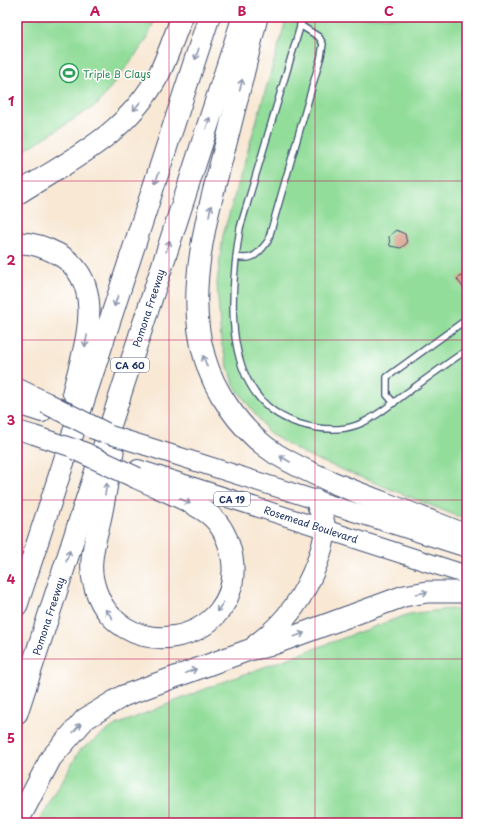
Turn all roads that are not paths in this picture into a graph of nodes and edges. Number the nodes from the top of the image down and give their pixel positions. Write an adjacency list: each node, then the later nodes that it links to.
1 (182, 17): 7 (highway, one-way to 7)
2 (209, 17): 25 (highway, CA 60, one-way to 25)
3 (243, 17): 12 (highway, Pomona Freeway / CA 60, one-way to 3)
4 (257, 17): 23 (highway, one-way to 4)
5 (303, 17): 6 (lane)
6 (300, 25): 9 (lane); 9 (lane)
7 (17, 194)
8 (17, 243): 25 (highway, one-way to 25)
9 (236, 257): 14 (lane)
10 (467, 319): 14 (lane)
11 (467, 350): 14 (lane)
12 (128, 371): 20 (highway, one-way to 12); 30 (highway, Pomona Freeway / CA 60, one-way to 12)
13 (17, 389): 16 (highway)
14 (394, 403)
15 (17, 405): 16 (main road)
16 (44, 408): 18 (highway, bridge)
17 (17, 430): 19 (main road, bridge)
18 (105, 433): 21 (main road, CA 19, bridge)
19 (75, 449): 20 (highway, bridge)
20 (138, 474): 22 (main road, Rosemead Boulevard / CA 19)
21 (316, 500): 22 (highway); 24 (main road, CA 19)
22 (325, 528): 26 (main road, Rosemead Boulevard / CA 19); 29 (highway)
23 (467, 536)
24 (467, 548)
25 (29, 569): 28 (highway, CA 60)
26 (467, 575)
27 (467, 592): 29 (highway, one-way to 27)
28 (17, 605)
29 (248, 650): 31 (highway, one-way to 29)
30 (17, 713)
31 (18, 823)

